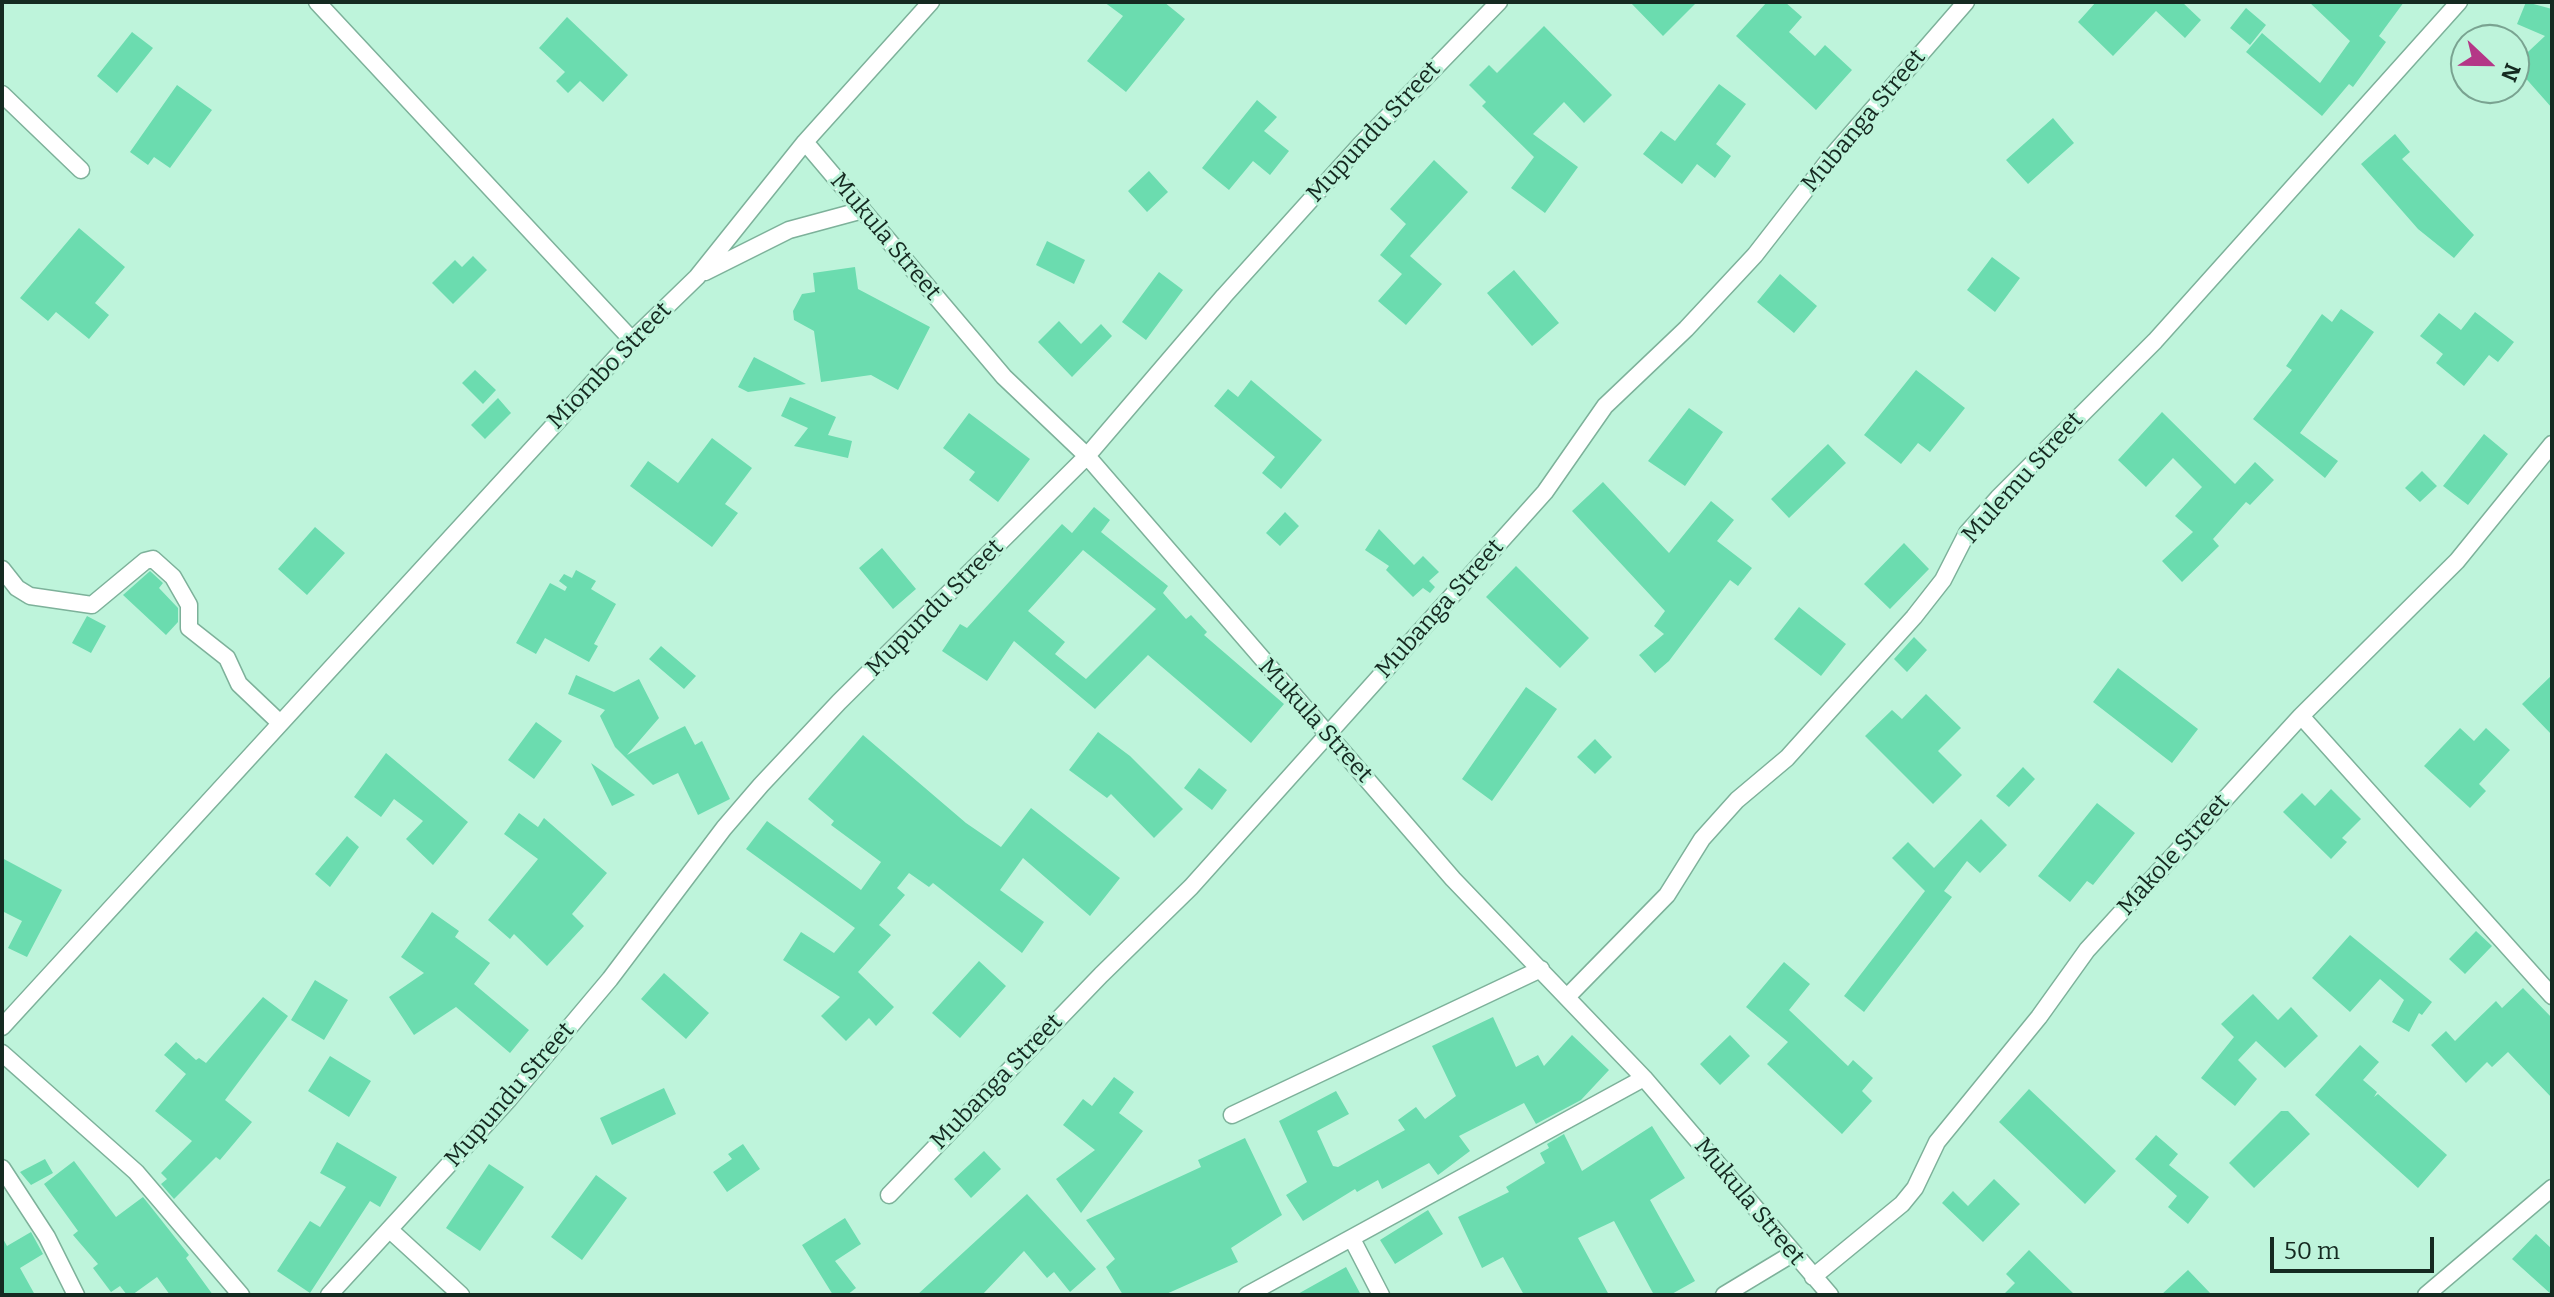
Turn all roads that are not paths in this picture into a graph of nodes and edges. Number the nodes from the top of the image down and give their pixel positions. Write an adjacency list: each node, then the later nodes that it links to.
1 (317, 2): 11 (street)
2 (931, 2): 7 (street, Miombo Street)
3 (1499, 2): 13 (street, Mupundu Street)
4 (1966, 2): 17 (street, Mubanga Street)
5 (2459, 2): 19 (street, Mulemu Street)
6 (2, 94): 8 (street)
7 (805, 142): 9 (street, Mukula Street); 10 (street, Miombo Street)
8 (81, 170)
9 (863, 210): 10 (street); 13 (street, Mukula Street)
10 (697, 277): 11 (street, Miombo Street)
11 (632, 340): 16 (street, Miombo Street)
12 (2552, 444): 15 (street, Makole Street)
13 (1087, 456): 17 (street, Mukula Street); 28 (street, Mupundu Street)
14 (2, 569): 16 (street)
15 (2301, 716): 20 (street); 31 (street, Makole Street)
16 (279, 722): 21 (street, Miombo Street)
17 (1328, 734): 18 (street, Mukula Street); 27 (street, Mubanga Street)
18 (1541, 969): 19 (street, Mukula Street); 24 (street)
19 (1568, 996): 23 (street, Mukula Street)
20 (2552, 996)
21 (2, 1027)
22 (2, 1053): 33 (street)
23 (1644, 1078): 29 (street); 30 (street, Mukula Street)
24 (1232, 1115)
25 (2, 1168): 32 (street)
26 (2552, 1188): 40 (street)
27 (889, 1195)
28 (390, 1230): 34 (street, Mupundu Street); 35 (street)
29 (1352, 1239): 36 (street); 37 (street)
30 (1792, 1254): 31 (street, Mukula Street); 38 (street)
31 (1813, 1277): 39 (street, Mukula Street)
32 (76, 1295)
33 (241, 1295)
34 (329, 1295)
35 (461, 1295)
36 (1247, 1295)
37 (1381, 1295)
38 (1724, 1295)
39 (1830, 1295)
40 (2426, 1295)

